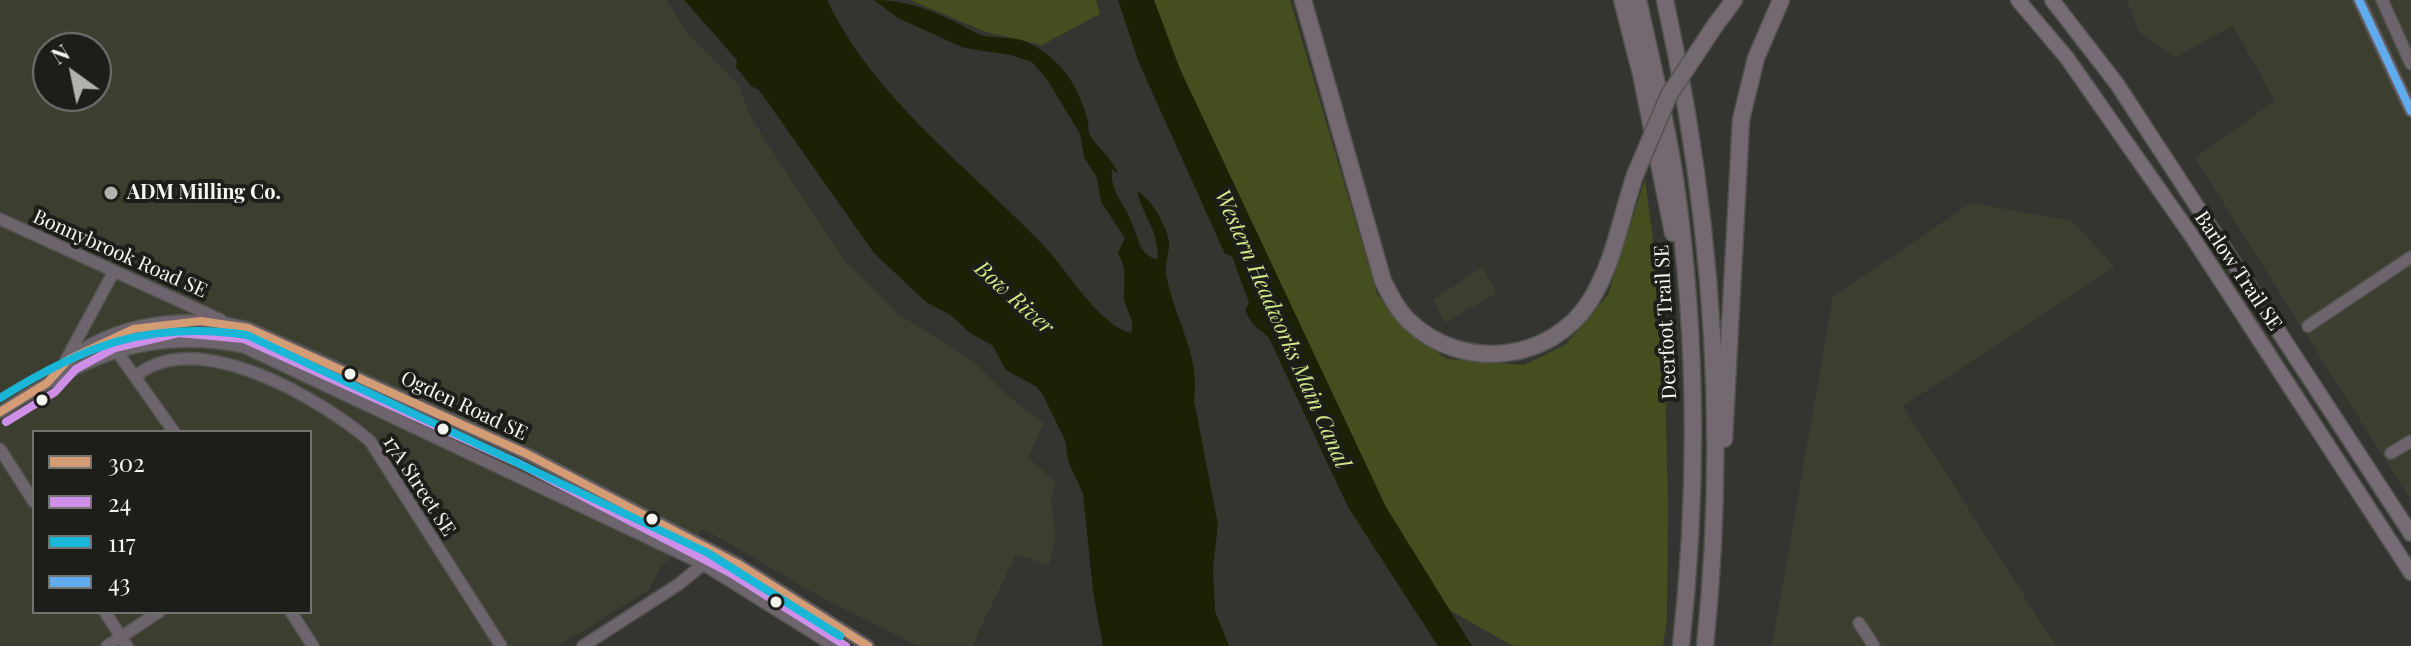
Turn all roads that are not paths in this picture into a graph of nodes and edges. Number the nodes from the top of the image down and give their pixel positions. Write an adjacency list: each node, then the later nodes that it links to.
1 (1303, 0): 5 (highway, bridge)
2 (1622, 0): 16 (highway)
3 (1638, 0): 16 (highway, Deerfoot Trail SE)
4 (1665, 0): 28 (highway)
5 (1734, 0)
6 (2018, 0): 33 (main road, Barlow Trail SE)
7 (2052, 0): 30 (main road, Barlow Trail SE)
8 (2359, 0): 12 (street)
9 (2384, 3): 11 (street)
10 (1781, 4): 28 (highway)
11 (2411, 64)
12 (2411, 111)
13 (0, 219): 15 (street, Bonnybrook Road SE)
14 (2411, 257): 18 (street)
15 (113, 273): 17 (street, Bonnybrook Road SE); 20 (street, Ogden Road SE)
16 (1688, 300): 45 (highway, Deerfoot Trail SE)
17 (225, 322): 20 (street, Ogden Road SE); 31 (street, Ogden Road SE)
18 (2308, 326)
19 (116, 350): 21 (street); 22 (street, Ogden Road SE); 32 (street, Ogden Road SE)
20 (65, 361): 22 (street, Ogden Road SE)
21 (137, 375): 24 (street); 41 (street, 17A Street SE)
22 (53, 378): 23 (street, Ogden Road SE)
23 (0, 412)
24 (173, 430)
25 (2411, 441): 27 (street)
26 (0, 449): 29 (street)
27 (2391, 453)
28 (1716, 480): 46 (highway)
29 (32, 499)
30 (2411, 534)
31 (717, 553): 32 (street); 44 (street, Ogden Road SE)
32 (703, 564): 42 (street); 43 (street, Ogden Road SE)
33 (2411, 573)
34 (106, 614): 38 (street)
35 (157, 614): 38 (street)
36 (292, 614): 40 (street)
37 (1859, 623): 47 (street)
38 (124, 641): 39 (street)
39 (107, 646)
40 (313, 646)
41 (501, 646)
42 (583, 646)
43 (834, 646)
44 (868, 646)
45 (1681, 646)
46 (1705, 646)
47 (1874, 646)

